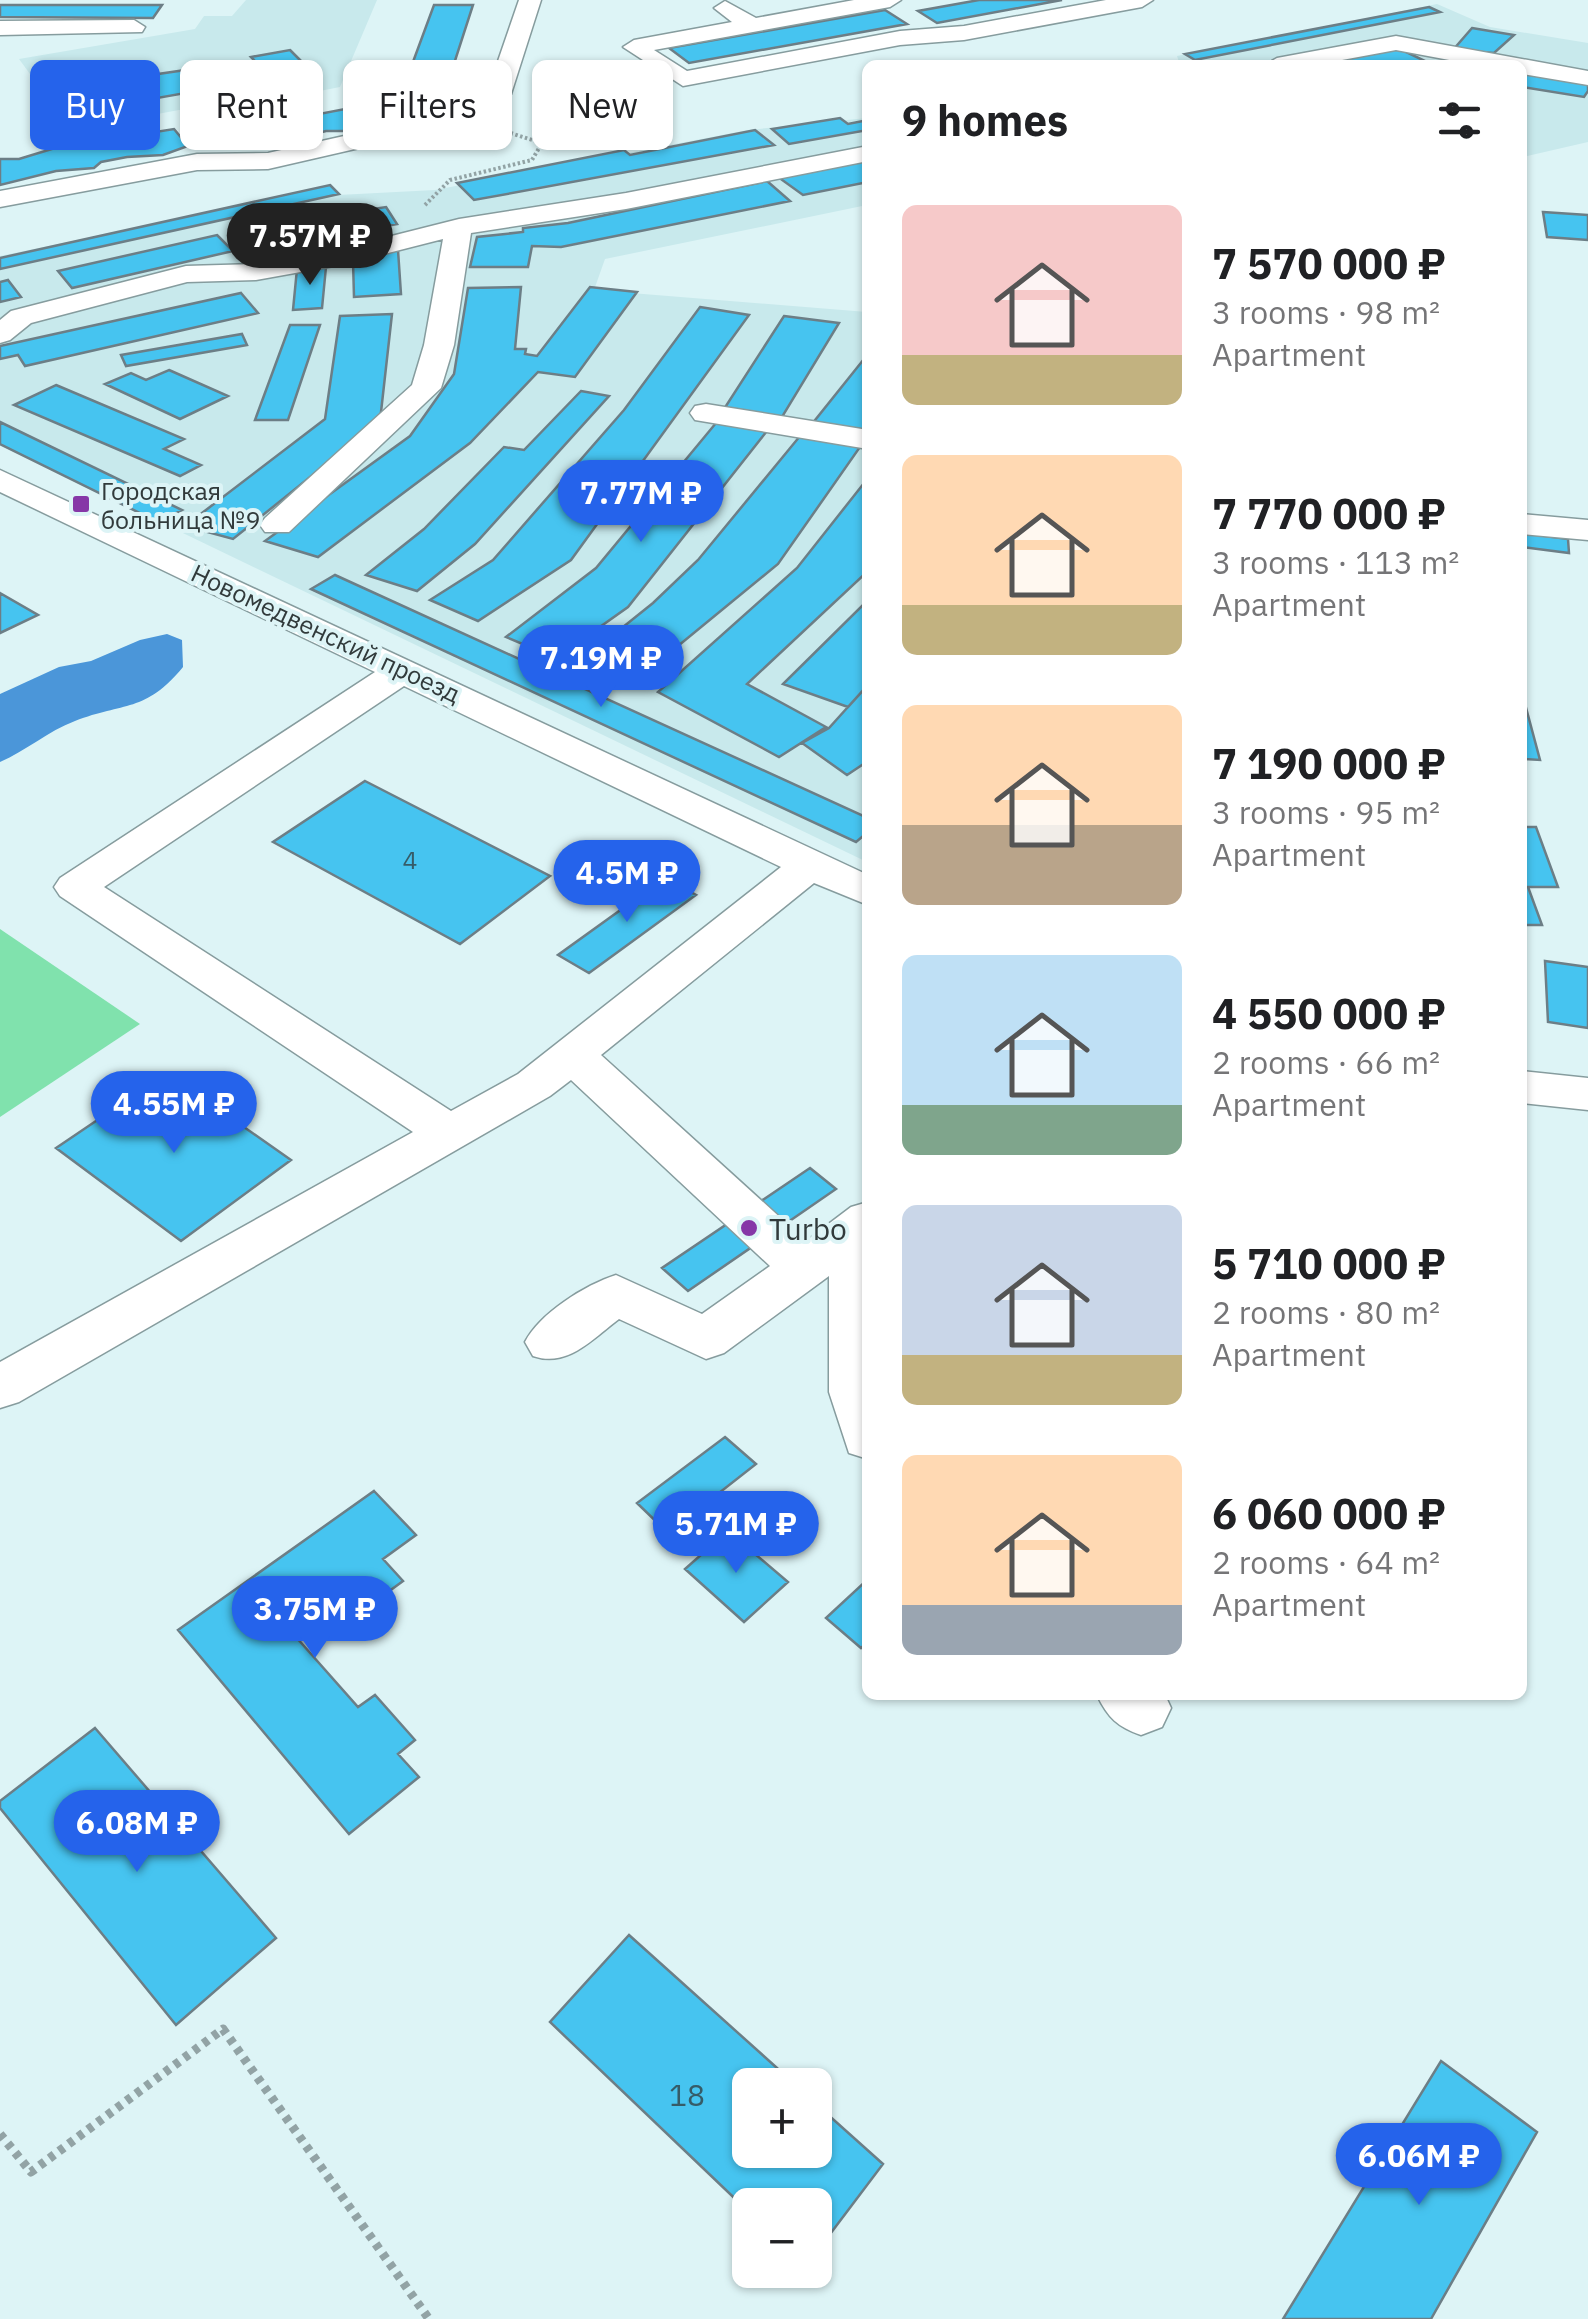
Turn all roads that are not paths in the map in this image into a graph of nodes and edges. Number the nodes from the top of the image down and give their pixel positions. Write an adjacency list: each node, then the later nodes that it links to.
1 (530, 0): 13 (street)
2 (712, 0): 5 (street)
3 (890, 0): 5 (street)
4 (1142, 0): 5 (street)
5 (752, 25)
6 (134, 27): 7 (street)
7 (0, 28)
8 (1304, 60): 9 (street)
9 (1486, 60)
10 (1527, 67): 11 (street)
11 (1588, 78)
12 (862, 153): 14 (street)
13 (0, 198)
14 (450, 229): 15 (street); 20 (street)
15 (0, 334)
16 (706, 413): 17 (street)
17 (862, 439)
18 (9, 493): 22 (street, Новомедвенский проезд)
19 (1527, 524): 21 (street)
20 (277, 525)
21 (1588, 530)
22 (404, 670): 23 (street, Новомедвенский проезд); 28 (street)
23 (810, 865): 24 (street, Новомедвенский проезд); 25 (street)
24 (862, 889)
25 (572, 1055): 28 (street); 30 (street)
26 (1527, 1088): 27 (street)
27 (1588, 1094)
28 (450, 1133): 32 (street)
29 (860, 1226): 30 (street); 33 (street)
30 (804, 1268): 31 (street)
31 (552, 1342)
32 (0, 1387)
33 (862, 1416)

